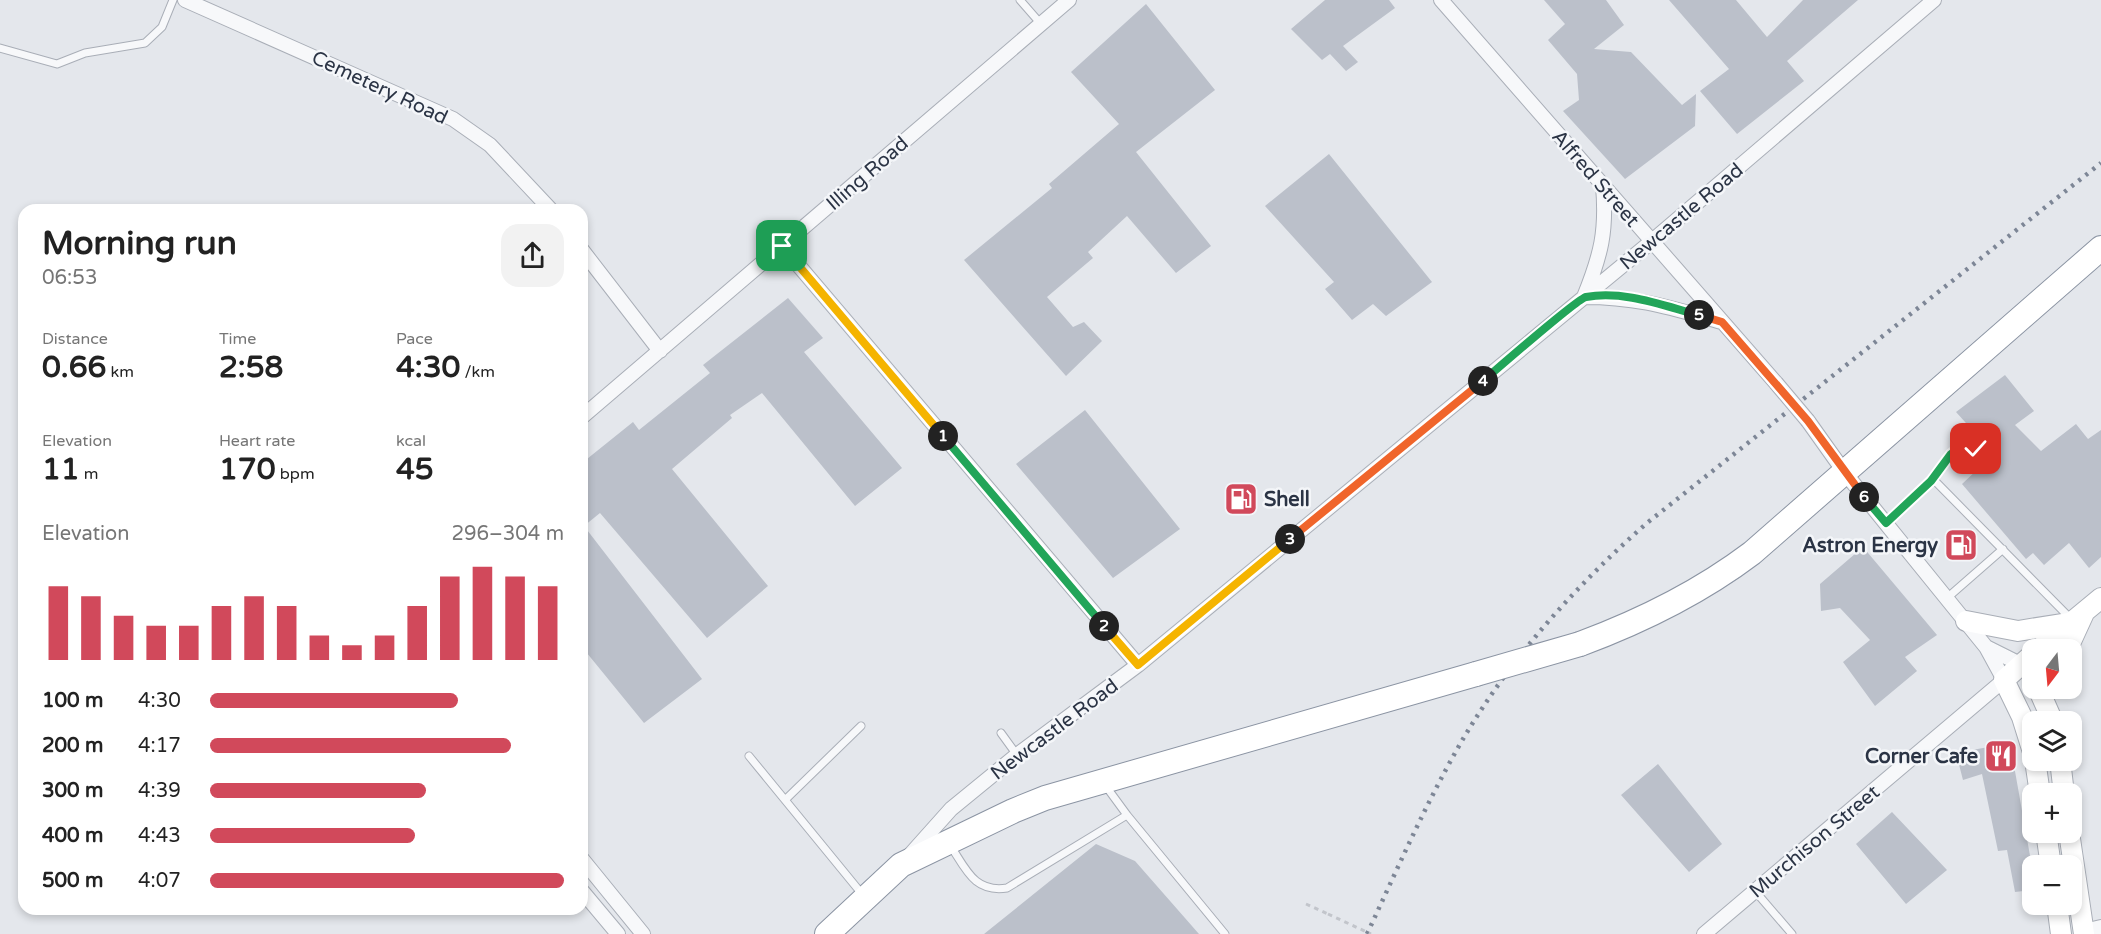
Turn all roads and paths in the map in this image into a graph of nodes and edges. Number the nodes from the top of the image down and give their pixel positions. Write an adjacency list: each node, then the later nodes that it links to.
1 (173, 0): 8 (lane)
2 (185, 0): 10 (street, Cemetery Road)
3 (1020, 0): 7 (lane)
4 (1441, 0): 9 (street, Alfred Street)
5 (1934, 0): 11 (street, Newcastle Road)
6 (1065, 1): 7 (street, Illing Road)
7 (1041, 24): 12 (street, Illing Road)
8 (0, 48)
9 (1603, 186): 11 (street, Alfred Street); 15 (street)
10 (545, 204)
11 (1651, 242): 15 (street, Newcastle Road); 16 (street, Alfred Street)
12 (782, 246): 17 (street, Illing Road); 32 (street)
13 (2101, 248): 20 (highway)
14 (588, 258): 17 (street)
15 (1584, 297): 16 (street); 32 (street, Newcastle Road)
16 (1722, 322): 20 (street, Alfred Street, bridge)
17 (660, 351): 18 (street, Illing Road)
18 (588, 412)
19 (1976, 449): 21 (lane)
20 (1845, 473): 22 (street, Alfred Street); 40 (highway, bridge)
21 (1931, 481): 22 (lane); 23 (lane)
22 (1886, 523): 24 (street, Alfred Street)
23 (2003, 549): 24 (lane); 26 (lane)
24 (1947, 598): 27 (street, Alfred Street)
25 (2101, 598): 26 (street)
26 (2075, 618): 27 (street); 28 (street); 29 (street)
27 (1966, 621): 30 (street, Alfred Street)
28 (2051, 639)
29 (2070, 639)
30 (1986, 646): 31 (street); 34 (street)
31 (2022, 664)
32 (1138, 665): 38 (street, Newcastle Road)
33 (2022, 671): 34 (street, Murchison Street)
34 (2004, 680): 35 (street); 47 (street, Murchison Street)
35 (2022, 717)
36 (861, 726): 41 (lane)
37 (1001, 733): 38 (lane)
38 (1017, 754): 45 (street, Newcastle Road)
39 (749, 756): 41 (lane)
40 (1103, 782): 42 (lane); 43 (highway)
41 (785, 800): 49 (lane)
42 (1127, 815): 43 (lane); 56 (lane)
43 (949, 843): 45 (highway)
44 (2071, 843): 52 (street)
45 (901, 865): 49 (highway)
46 (588, 866): 54 (street)
47 (1755, 891): 58 (street, Murchison Street); 59 (lane)
48 (588, 898): 53 (street)
49 (866, 898): 55 (highway)
50 (1306, 904): 57 (path, bridge)
51 (2058, 915): 60 (street)
52 (2090, 930)
53 (618, 934)
54 (644, 934)
55 (827, 934)
56 (1225, 934)
57 (1371, 934)
58 (1704, 934)
59 (1792, 934)
60 (2061, 934)

